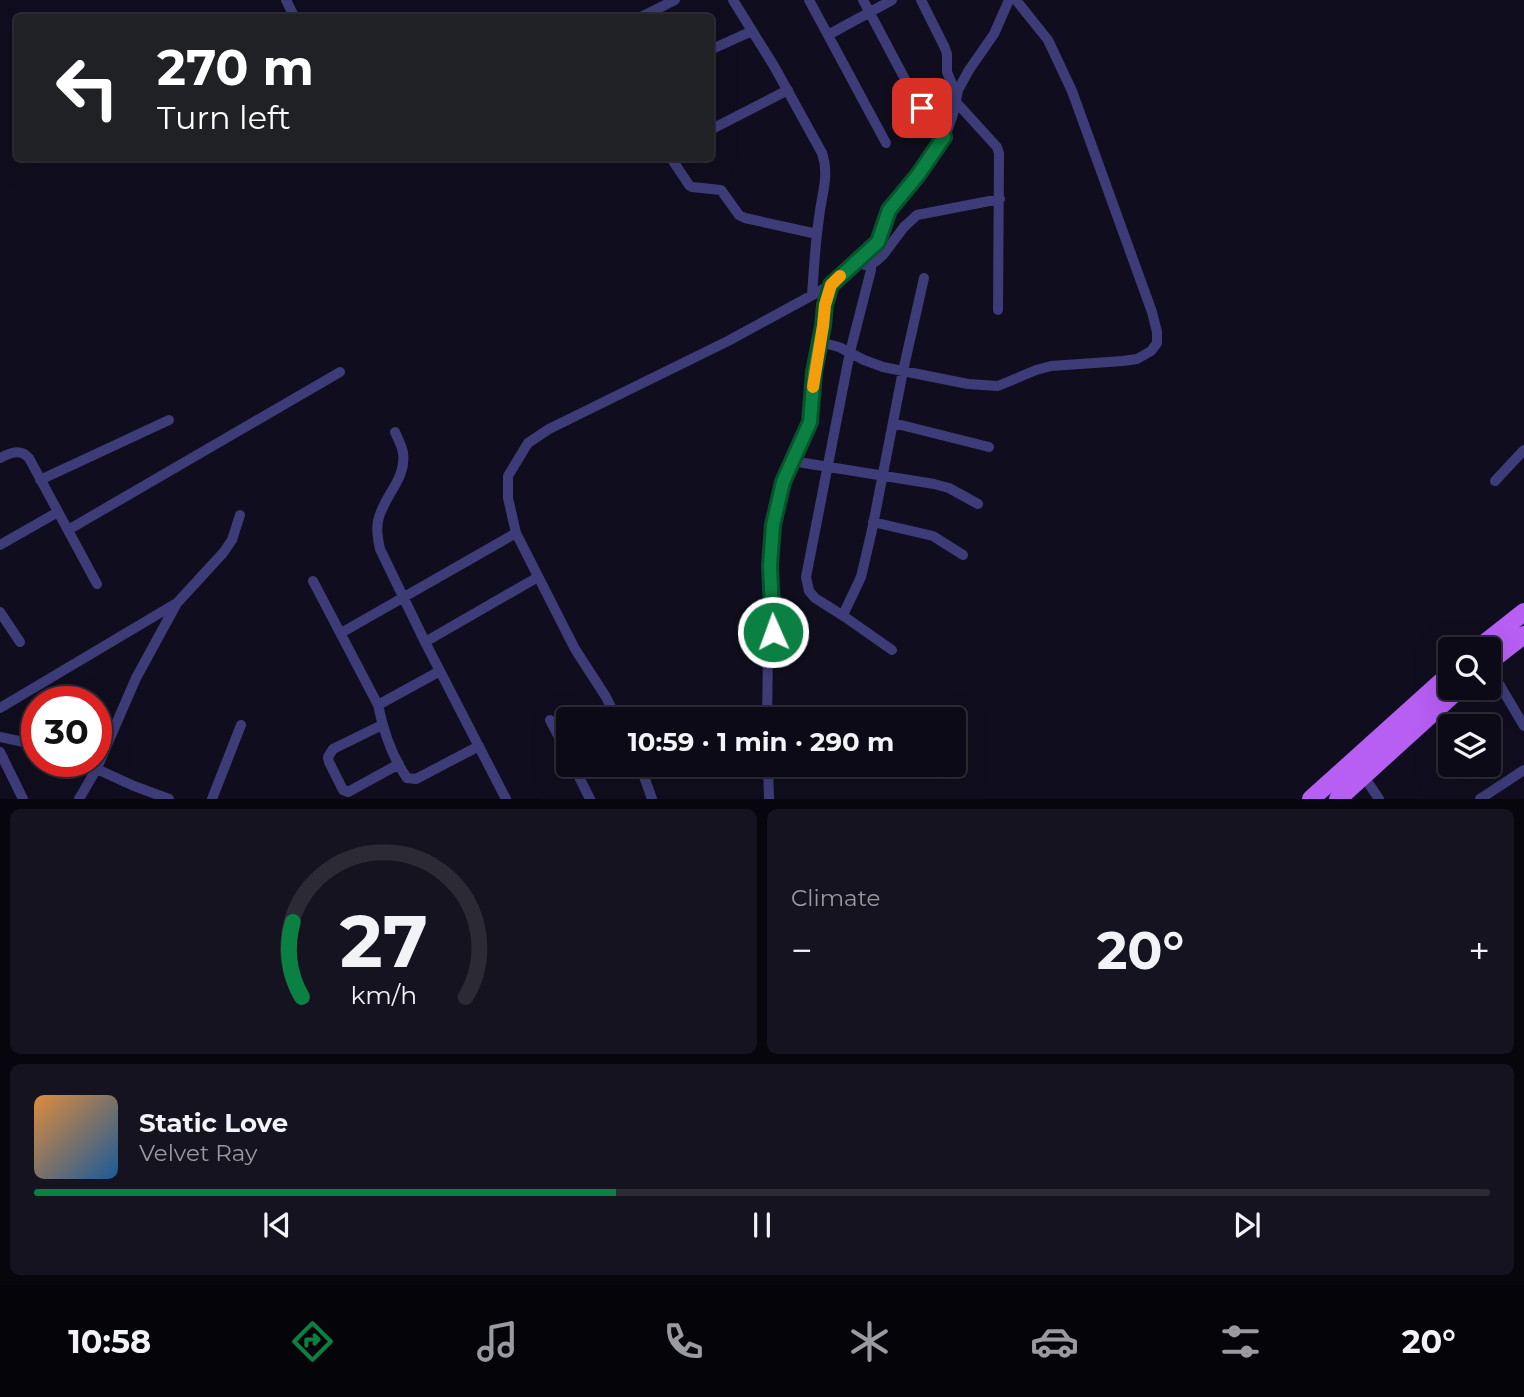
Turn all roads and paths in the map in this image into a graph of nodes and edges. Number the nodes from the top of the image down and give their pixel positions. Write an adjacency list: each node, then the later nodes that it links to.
1 (675, 0): 10 (street)
2 (733, 0): 11 (street)
3 (809, 0): 12 (street)
4 (863, 0): 9 (street)
5 (892, 0): 9 (street)
6 (921, 0): 15 (street)
7 (1009, 0): 15 (street)
8 (1016, 0): 30 (street)
9 (869, 12): 12 (street); 17 (street)
10 (647, 14)
11 (752, 31): 13 (street); 14 (street)
12 (828, 36): 18 (street)
13 (714, 48)
14 (788, 90): 16 (street); 21 (street)
15 (956, 99): 17 (street); 20 (street)
16 (714, 128)
17 (944, 137): 23 (street)
18 (886, 143)
19 (673, 161): 21 (street)
20 (1000, 199): 22 (street); 27 (street)
21 (817, 234): 26 (street)
22 (871, 263): 23 (street); 29 (street)
23 (849, 269): 25 (street)
24 (924, 278): 30 (street)
25 (831, 285): 26 (street); 28 (street)
26 (812, 295): 48 (street)
27 (998, 310)
28 (820, 342): 29 (street); 38 (street)
29 (850, 352): 30 (street); 39 (street)
30 (903, 371): 33 (street)
31 (340, 372): 47 (street)
32 (169, 420): 41 (street)
33 (893, 423): 35 (street); 40 (street)
34 (395, 432): 54 (street)
35 (989, 447)
36 (1524, 450): 42 (street)
37 (0, 458): 41 (street)
38 (792, 461): 39 (street); 72 (street)
39 (828, 467): 40 (street); 58 (street)
40 (883, 476): 43 (street); 46 (street)
41 (40, 480): 44 (street)
42 (1495, 481)
43 (978, 504)
44 (58, 512): 47 (street); 49 (street)
45 (240, 515): 55 (street)
46 (873, 522): 50 (street); 58 (street)
47 (68, 530): 53 (street)
48 (516, 533): 51 (street); 54 (street)
49 (0, 545)
50 (963, 555)
51 (538, 577): 63 (street); 71 (street)
52 (313, 581): 59 (street)
53 (97, 584)
54 (404, 598): 59 (street); 63 (street)
55 (177, 603): 73 (street); 79 (street)
56 (0, 612): 62 (street)
57 (1524, 612): 61 (main road)
58 (842, 615): 65 (street)
59 (341, 633): 70 (street)
60 (1524, 635): 64 (main road)
61 (1500, 637)
62 (20, 642)
63 (425, 642): 66 (street)
64 (1501, 646)
65 (892, 650)
66 (440, 671): 70 (street); 82 (street)
67 (1438, 685): 84 (main road)
68 (1501, 686): 77 (street)
69 (1447, 700): 88 (main road)
70 (378, 705): 76 (street)
71 (611, 707)
72 (767, 707)
73 (0, 708)
74 (550, 720): 78 (street)
75 (241, 725): 97 (street)
76 (382, 725): 85 (street); 93 (street)
77 (1524, 726)
78 (556, 732)
79 (112, 733)
80 (0, 737): 81 (street)
81 (21, 742)
82 (479, 746): 85 (street); 98 (street)
83 (0, 752): 94 (street)
84 (1353, 760): 88 (street); 102 (main road)
85 (399, 764): 93 (street)
86 (1524, 770): 105 (street)
87 (112, 775): 96 (street)
88 (1364, 776): 103 (main road); 104 (street)
89 (92, 777): 95 (street)
90 (579, 777): 99 (street)
91 (644, 777): 100 (street)
92 (768, 777): 101 (street)
93 (344, 795)
94 (23, 799)
95 (79, 799)
96 (169, 799)
97 (212, 799)
98 (506, 799)
99 (590, 799)
100 (652, 799)
101 (769, 799)
102 (1311, 799)
103 (1338, 799)
104 (1379, 799)
105 (1480, 799)

